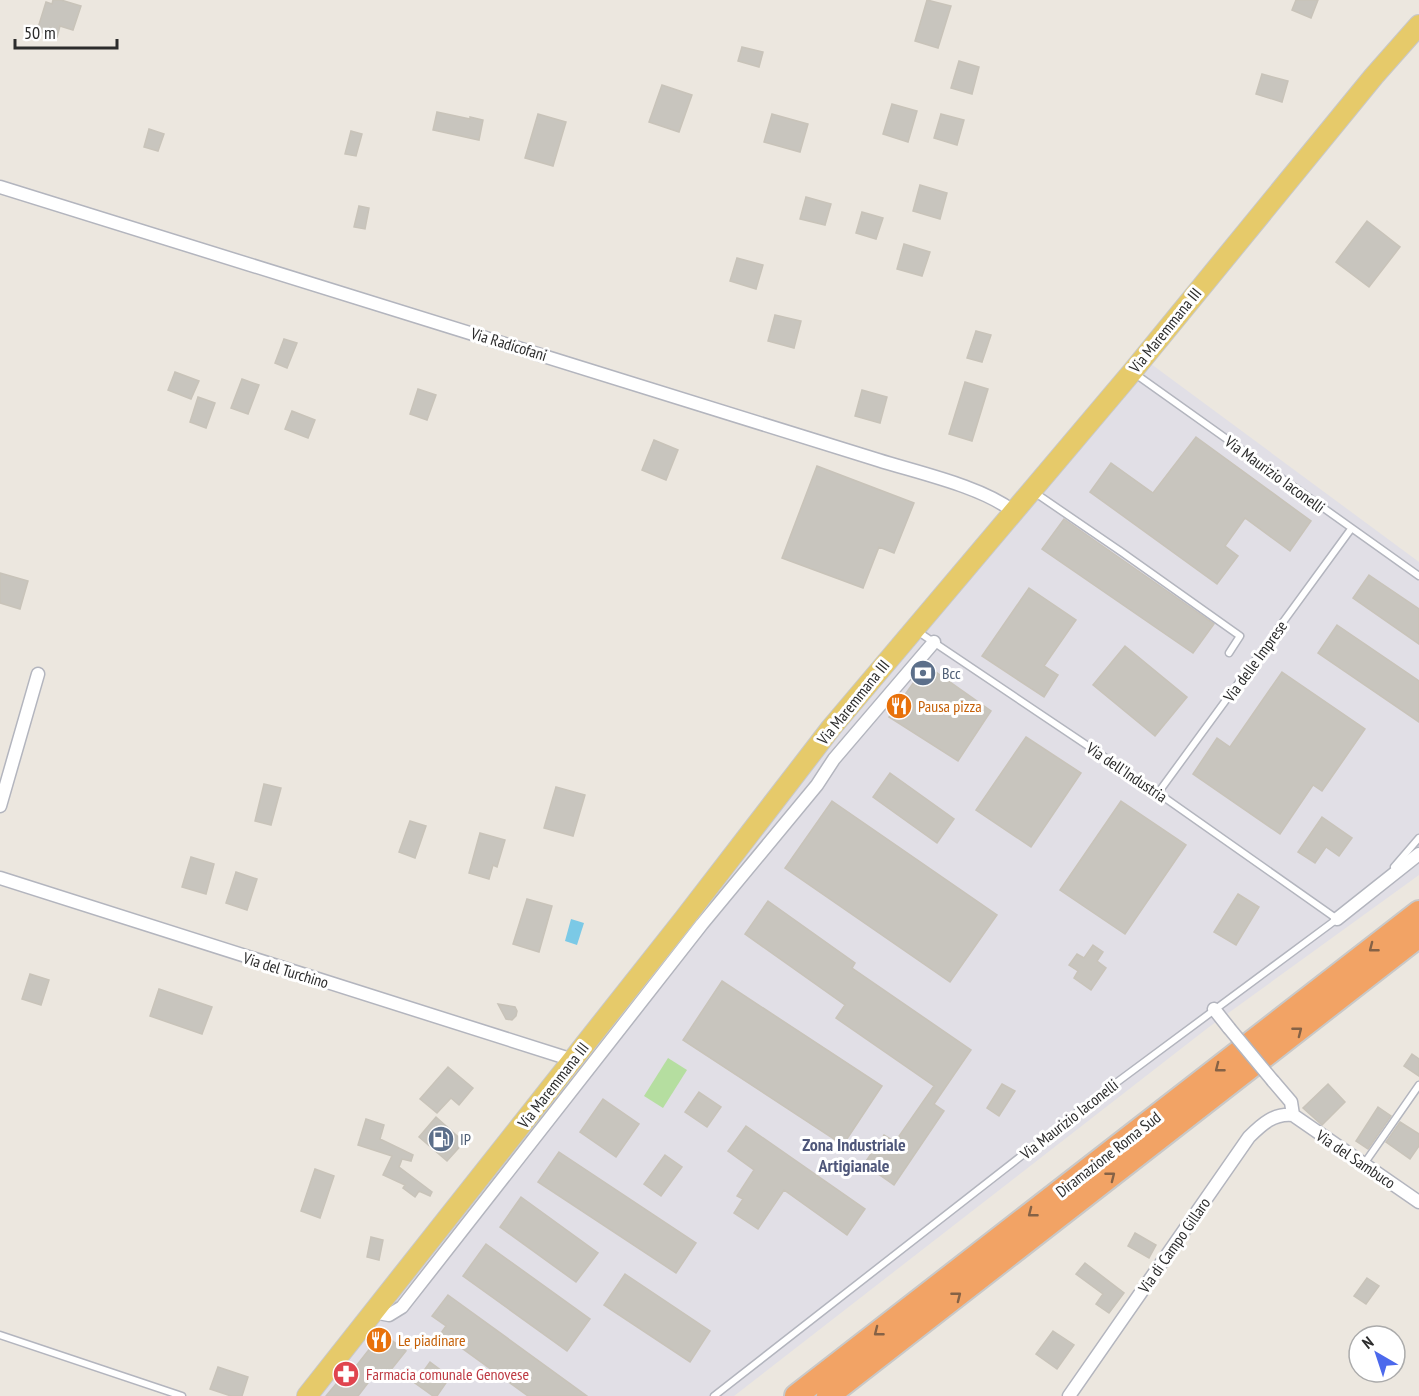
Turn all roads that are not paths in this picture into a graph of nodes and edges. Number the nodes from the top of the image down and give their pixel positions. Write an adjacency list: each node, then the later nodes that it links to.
1 (1419, 25): 3 (main road, Via Maremmana III)
2 (0, 187): 5 (street, Via Radicofani)
3 (1132, 372): 4 (main road, Via Maremmana III); 6 (lane, Via Maurizio Iaconelli)
4 (1031, 490): 5 (main road, Via Maremmana III); 10 (lane)
5 (1013, 511): 8 (main road, Via Maremmana III)
6 (1351, 529): 7 (lane, Via Maurizio Iaconelli); 12 (lane, Via delle Imprese)
7 (1419, 576)
8 (914, 628): 9 (lane, Via dell'Industria); 21 (main road, Via Maremmana III)
9 (934, 642): 12 (lane, Via dell'Industria); 26 (street)
10 (1229, 653)
11 (38, 674): 13 (street)
12 (1158, 793): 18 (lane, Via dell'Industria)
13 (0, 806)
14 (1419, 838): 18 (lane, Via Maurizio Iaconelli)
15 (1419, 855): 18 (street)
16 (0, 878): 21 (street, Via del Turchino)
17 (1419, 912): 31 (highway, Diramazione Roma Sud, one-way to 31)
18 (1337, 919): 20 (lane, Via Maurizio Iaconelli)
19 (1419, 936): 32 (highway, Diramazione Roma Sud, one-way to 19)
20 (1214, 1009): 23 (street, bridge); 30 (lane, Via Maurizio Iaconelli)
21 (573, 1060): 26 (main road, Via Maremmana III)
22 (1419, 1085): 24 (lane)
23 (1293, 1114): 24 (street, Via del Sambuco); 33 (street, Via di Campo Gillaro)
24 (1364, 1165): 25 (street, Via del Sambuco)
25 (1419, 1202)
26 (373, 1312): 29 (main road, Via Maremmana III)
27 (0, 1335): 28 (lane)
28 (182, 1396)
29 (307, 1396)
30 (714, 1396)
31 (796, 1396)
32 (828, 1396)
33 (1069, 1396)

